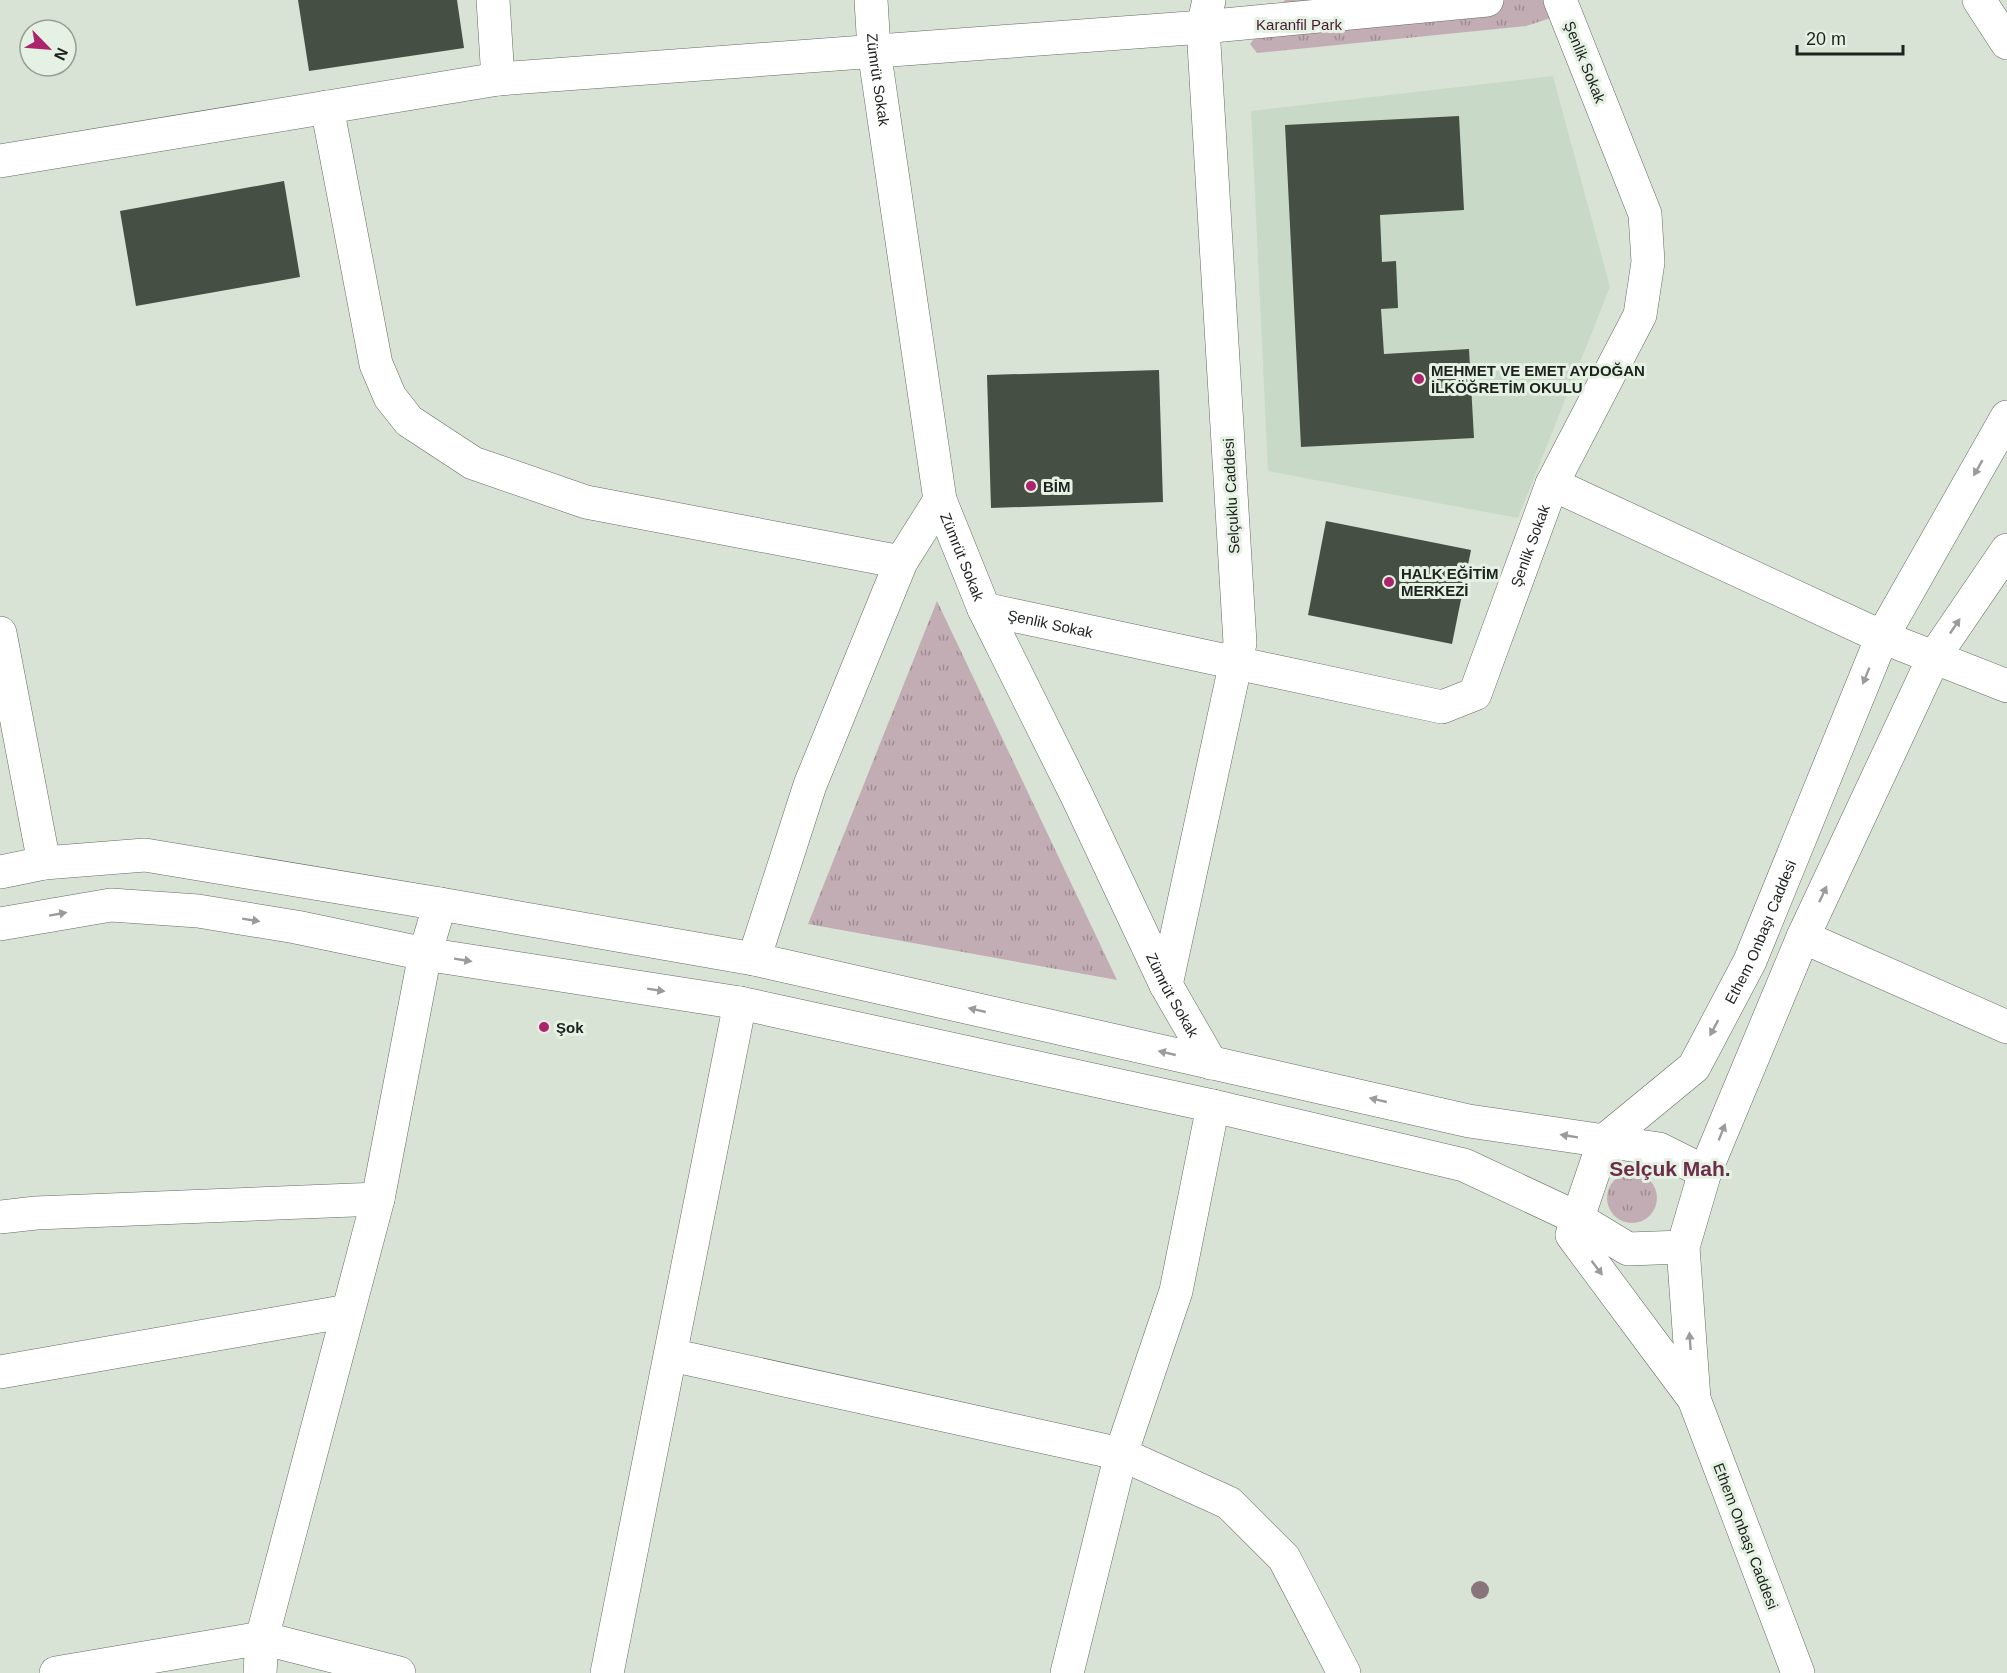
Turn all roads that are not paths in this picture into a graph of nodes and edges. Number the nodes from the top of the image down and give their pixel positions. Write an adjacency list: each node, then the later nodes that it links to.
1 (493, 0): 9 (street)
2 (871, 0): 8 (street, Zümrüt Sokak)
3 (1487, 0): 6 (street)
4 (1560, 0): 13 (street, Şenlik Sokak)
5 (1979, 0): 7 (street)
6 (1206, 13): 8 (street); 21 (street, Selçuklu Caddesi)
7 (2007, 43)
8 (874, 50): 9 (street); 14 (street, Zümrüt Sokak)
9 (498, 79): 10 (street)
10 (327, 107): 11 (street); 16 (street)
11 (0, 161)
12 (2007, 417): 19 (street, Ethem Onbaşı Caddesi, one-way to 19)
13 (1552, 484): 19 (street); 21 (street, Şenlik Sokak)
14 (940, 500): 16 (street); 17 (street, Zümrüt Sokak)
15 (2007, 550): 20 (street, Ethem Onbaşı Caddesi, one-way to 15)
16 (902, 562): 29 (street)
17 (984, 609): 21 (street, Şenlik Sokak); 30 (street, Zümrüt Sokak)
18 (0, 633): 23 (street)
19 (1882, 637): 20 (street); 35 (street, Ethem Onbaşı Caddesi, one-way to 35)
20 (1934, 657): 22 (street); 27 (street, Ethem Onbaşı Caddesi, one-way to 20)
21 (1235, 663): 30 (street, Selçuklu Caddesi)
22 (2007, 686)
23 (44, 863): 24 (street); 25 (street)
24 (0, 872)
25 (440, 904): 28 (street); 29 (street)
26 (0, 924): 28 (street, one-way to 28)
27 (1803, 937): 32 (street); 36 (street, Ethem Onbaşı Caddesi, one-way to 27)
28 (425, 954): 31 (street, one-way to 31); 37 (street)
29 (754, 959): 33 (street, one-way to 29)
30 (1166, 985): 33 (street, Zümrüt Sokak)
31 (740, 1004): 34 (street); 42 (street)
32 (2007, 1027)
33 (1211, 1063): 35 (street, one-way to 33)
34 (1213, 1106): 39 (street); 45 (street)
35 (1604, 1142): 36 (street); 39 (street, Ethem Onbaşı Caddesi)
36 (1705, 1172): 40 (street, Ethem Onbaşı Caddesi)
37 (378, 1199): 38 (street); 41 (street)
38 (0, 1217)
39 (1578, 1218): 40 (street); 44 (street, Ethem Onbaşı Caddesi, one-way to 44)
40 (1683, 1246): 44 (street, Ethem Onbaşı Caddesi, one-way to 40)
41 (348, 1311): 43 (street); 46 (street)
42 (670, 1355): 45 (street); 50 (street)
43 (0, 1372)
44 (1694, 1399): 53 (street, Ethem Onbaşı Caddesi)
45 (1120, 1455): 51 (street); 52 (street)
46 (262, 1638): 47 (street); 48 (street); 49 (street)
47 (56, 1673)
48 (260, 1673)
49 (399, 1673)
50 (607, 1673)
51 (1067, 1673)
52 (1344, 1673)
53 (1798, 1673)

